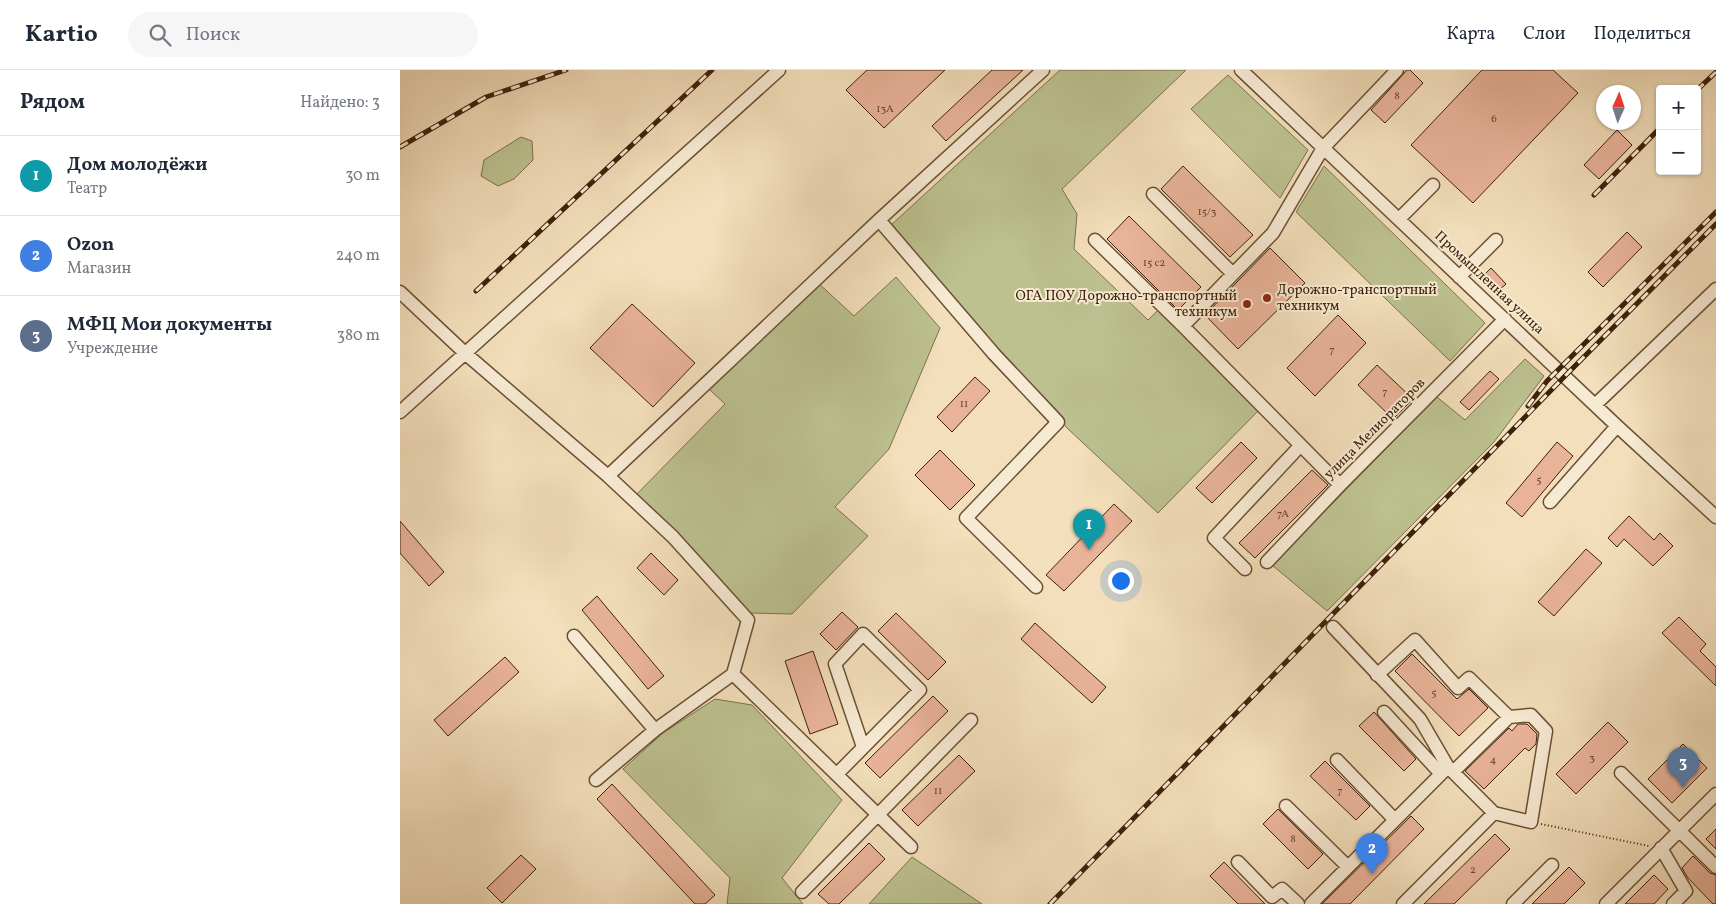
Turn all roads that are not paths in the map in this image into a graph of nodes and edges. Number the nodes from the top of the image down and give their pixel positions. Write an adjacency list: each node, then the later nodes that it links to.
1 (779, 70): 18 (street)
2 (1043, 70): 9 (street)
3 (1242, 70): 5 (street, Промышленная улица)
4 (1398, 70): 5 (street)
5 (1323, 148): 8 (street, Промышленная улица); 12 (street)
6 (1433, 185): 8 (street)
7 (1153, 194): 12 (street)
8 (1400, 219): 13 (street, Промышленная улица)
9 (879, 220): 23 (street); 29 (street)
10 (1095, 240): 17 (street)
11 (1496, 240): 13 (street)
12 (1233, 274): 17 (street)
13 (1459, 277): 16 (street, Промышленная улица)
14 (1716, 289): 19 (street)
15 (400, 292): 18 (street)
16 (1505, 319): 19 (street, Промышленная улица); 24 (street, улица Мелиораторов)
17 (1183, 326): 22 (street)
18 (466, 354): 20 (street); 23 (street)
19 (1595, 405): 21 (street, Промышленная улица)
20 (400, 412)
21 (1617, 426): 25 (street); 26 (street, Промышленная улица)
22 (1300, 446): 24 (street); 28 (street)
23 (608, 476): 32 (street)
24 (1340, 485): 27 (street, улица Мелиораторов)
25 (1550, 502)
26 (1716, 517)
27 (1267, 562)
28 (1245, 569)
29 (1036, 587)
30 (1333, 627): 33 (street)
31 (574, 636): 37 (street)
32 (733, 674): 37 (street); 41 (street)
33 (1377, 675): 35 (street); 40 (street)
34 (1384, 712): 40 (street)
35 (1509, 717): 40 (street); 46 (street)
36 (972, 720): 47 (street)
37 (655, 730): 43 (street)
38 (863, 747): 38 (street); 41 (street)
39 (1337, 760): 48 (street)
40 (1448, 771): 46 (street); 48 (street)
41 (837, 774): 47 (street)
42 (1621, 774): 49 (street)
43 (596, 780)
44 (1716, 794): 49 (street)
45 (1286, 806): 54 (street)
46 (1494, 813): 59 (street)
47 (879, 815): 50 (street); 56 (street)
48 (1395, 820): 54 (street)
49 (1679, 830): 51 (street); 55 (street)
50 (911, 847)
51 (1661, 848): 61 (street); 62 (street)
52 (1238, 862): 57 (street)
53 (1552, 865): 60 (street)
54 (1348, 867): 58 (street)
55 (1716, 867)
56 (802, 892)
57 (1298, 904)
58 (1311, 904)
59 (1404, 904)
60 (1514, 904)
61 (1606, 904)
62 (1673, 904)

